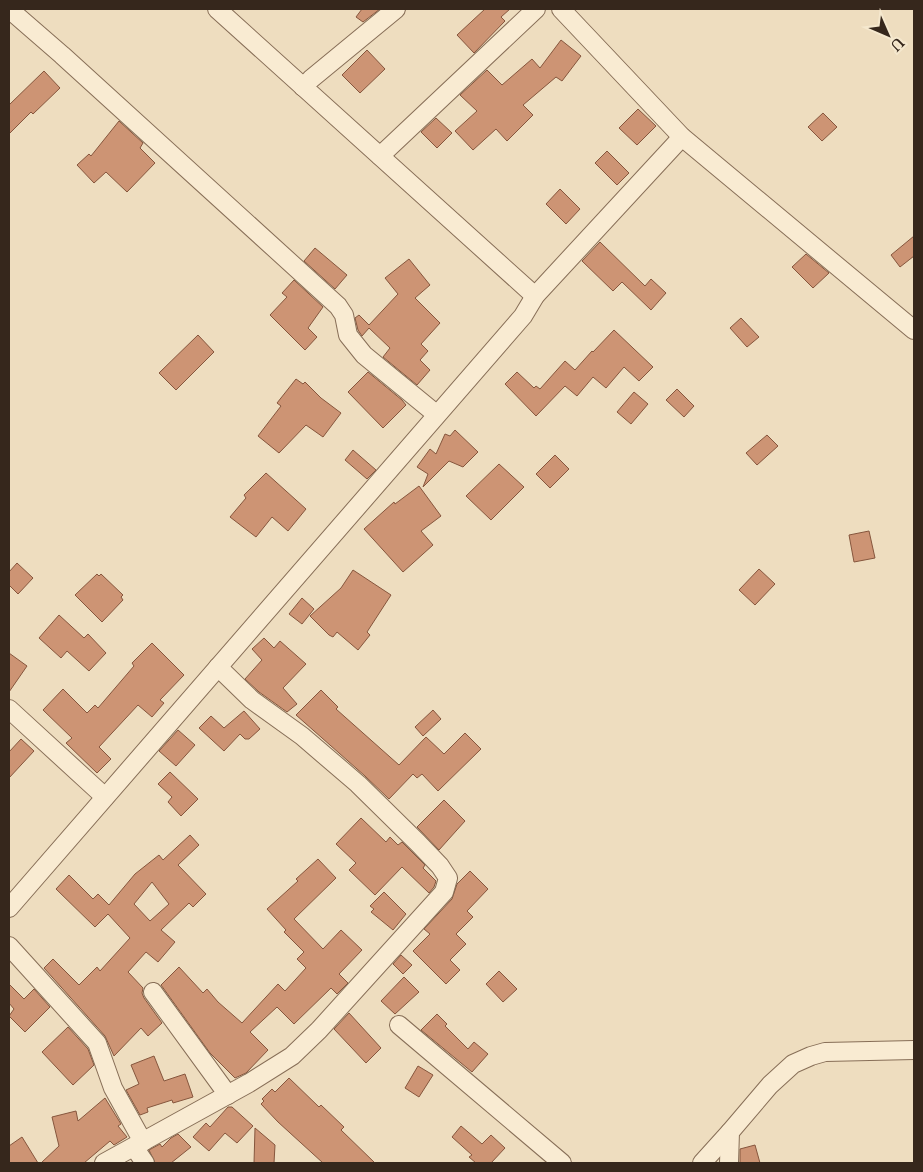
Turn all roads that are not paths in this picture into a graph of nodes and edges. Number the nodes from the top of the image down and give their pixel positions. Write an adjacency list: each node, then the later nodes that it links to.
1 (9, 9): 11 (street)
2 (217, 9): 6 (street)
3 (396, 9): 6 (street)
4 (536, 9): 8 (street)
5 (561, 9): 7 (street)
6 (303, 87): 8 (street)
7 (682, 137): 9 (street); 10 (street)
8 (380, 156): 9 (street)
9 (535, 296): 11 (street)
10 (914, 330)
11 (436, 414): 12 (street)
12 (218, 667): 14 (street); 20 (street)
13 (9, 710): 14 (street)
14 (105, 797): 15 (street)
15 (9, 908)
16 (9, 946): 22 (street)
17 (153, 992): 20 (street)
18 (398, 1025): 25 (street)
19 (914, 1050): 21 (street)
20 (228, 1094): 22 (street)
21 (730, 1132): 26 (street); 27 (street)
22 (138, 1144): 23 (street); 24 (street)
23 (104, 1163)
24 (145, 1163)
25 (562, 1163)
26 (702, 1163)
27 (729, 1163)

